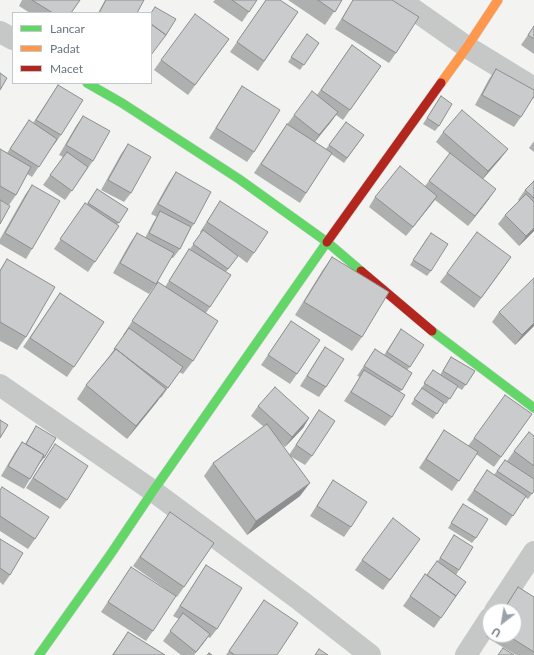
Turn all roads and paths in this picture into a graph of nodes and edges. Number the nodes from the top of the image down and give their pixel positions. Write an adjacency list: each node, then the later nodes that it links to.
1 (400, 0): 5 (street)
2 (498, 0): 5 (main road)
3 (0, 32): 4 (street)
4 (12, 38)
5 (467, 46): 7 (street); 8 (main road)
6 (89, 84): 8 (main road)
7 (534, 88)
8 (327, 242): 10 (main road); 11 (main road)
9 (0, 385): 11 (street)
10 (534, 408)
11 (153, 490): 15 (main road); 16 (street)
12 (534, 552): 13 (street)
13 (500, 603)
14 (482, 630): 17 (street)
15 (39, 655)
16 (370, 655)
17 (466, 655)

